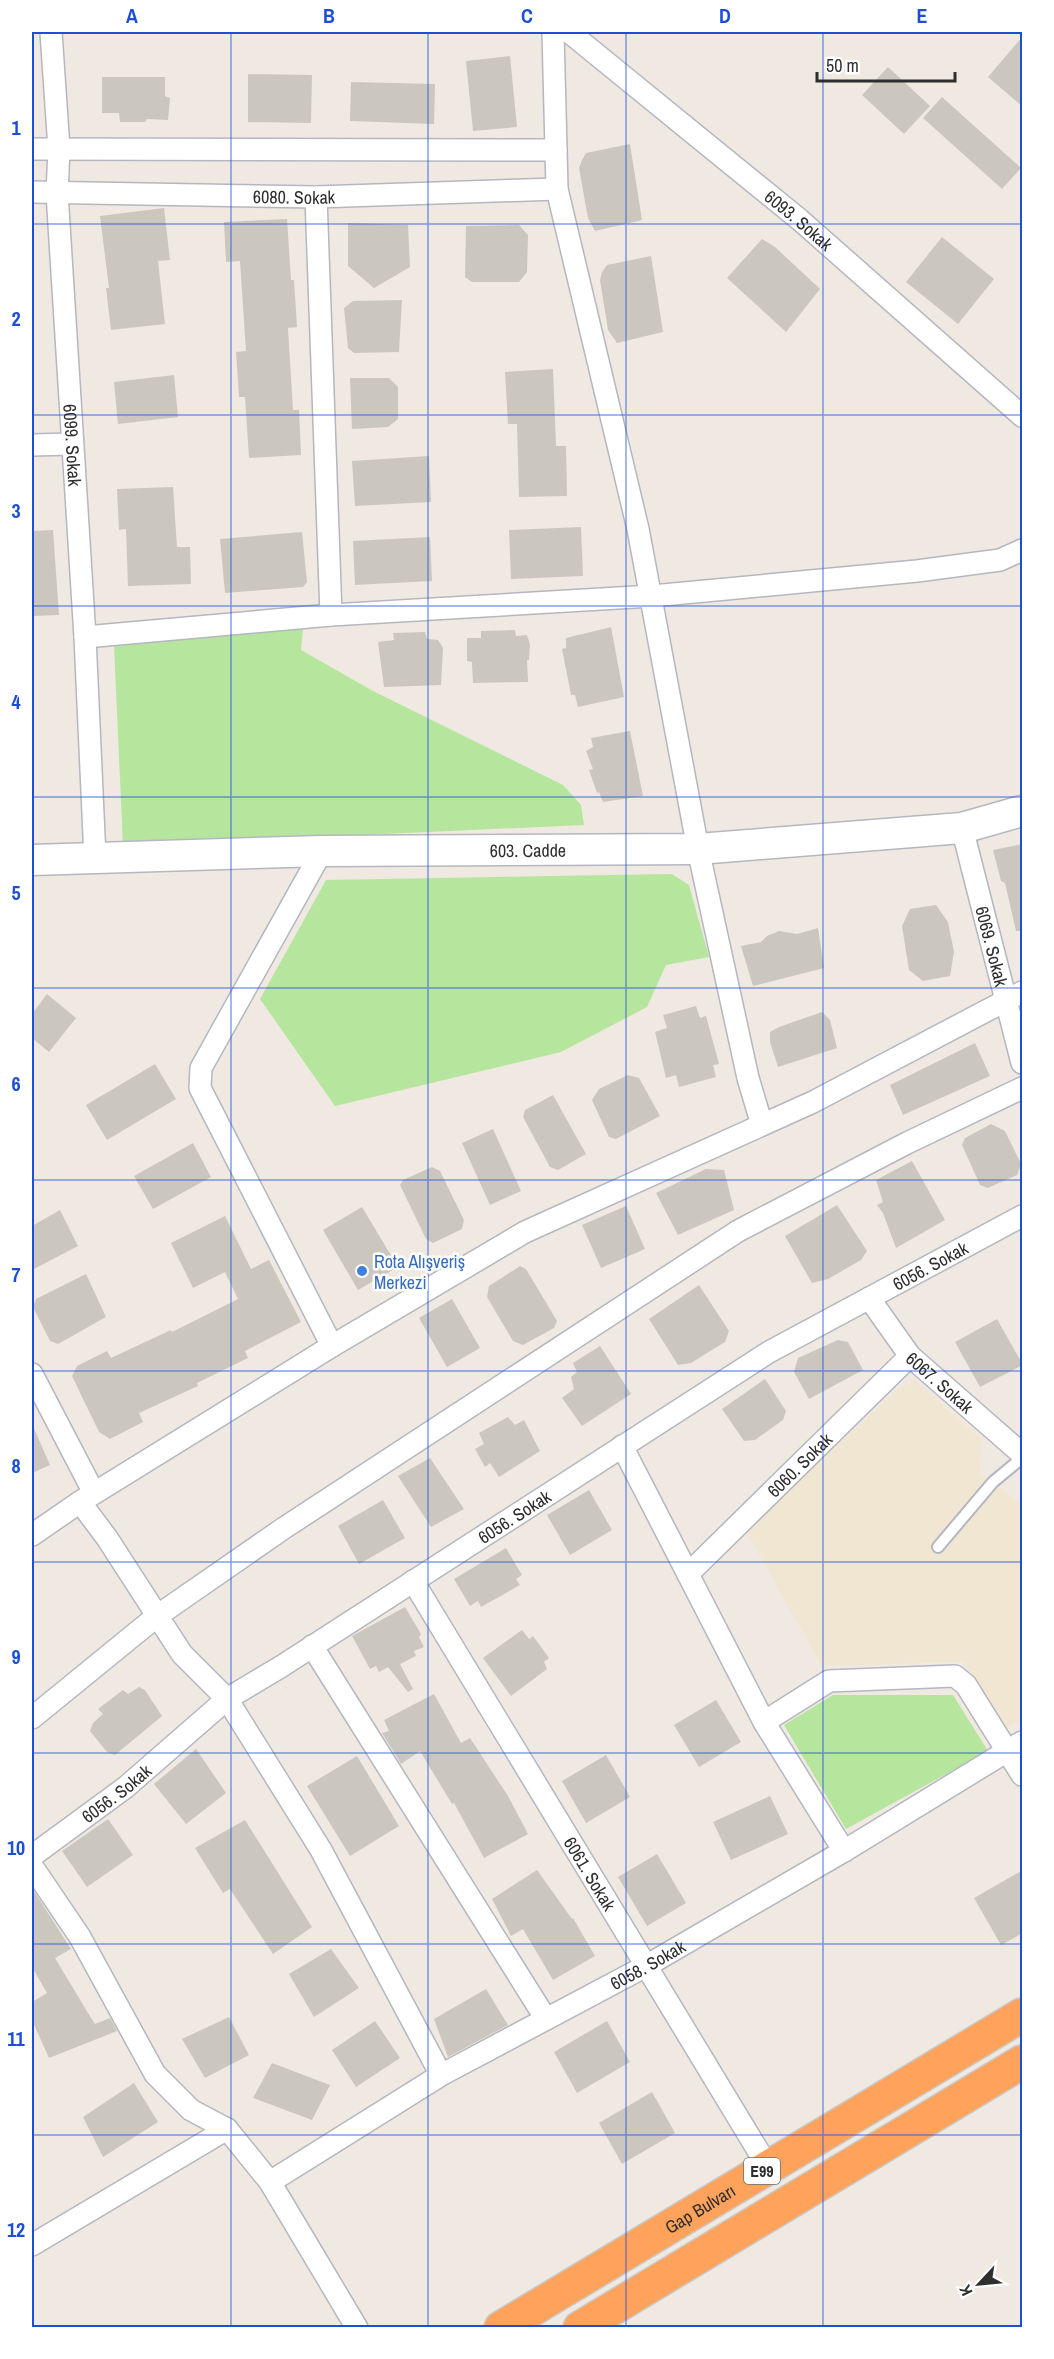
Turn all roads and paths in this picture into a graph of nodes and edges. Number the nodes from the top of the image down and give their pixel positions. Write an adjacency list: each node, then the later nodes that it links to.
1 (51, 32): 5 (street, 6099. Sokak)
2 (553, 32): 6 (street)
3 (569, 32): 11 (street, 6093. Sokak)
4 (32, 149): 5 (street)
5 (60, 149): 6 (street); 9 (street, 6099. Sokak)
6 (556, 150): 7 (street)
7 (557, 189): 10 (street, 6080. Sokak); 15 (street)
8 (32, 192): 9 (street, 6080. Sokak)
9 (57, 193): 10 (street, 6080. Sokak); 12 (street, 6099. Sokak)
10 (316, 196): 16 (street)
11 (1023, 416)
12 (72, 444): 13 (street); 17 (street, 6099. Sokak)
13 (32, 445)
14 (1023, 550): 15 (street)
15 (652, 596): 16 (street); 20 (street)
16 (332, 615): 17 (street)
17 (85, 637): 22 (street, 6099. Sokak)
18 (1023, 811): 19 (street, 603. Cadde)
19 (962, 828): 20 (street, 603. Cadde); 24 (street, 6069. Sokak)
20 (698, 849): 21 (street, 603. Cadde); 27 (street)
21 (322, 851): 22 (street, 603. Cadde); 30 (street)
22 (95, 858): 23 (street, 603. Cadde)
23 (32, 860)
24 (1015, 996): 25 (street, 6069. Sokak); 27 (street)
25 (1023, 1063)
26 (1023, 1088): 40 (street)
27 (762, 1125): 30 (street)
28 (1023, 1216): 29 (street, 6056. Sokak)
29 (869, 1298): 31 (street, 6067. Sokak); 33 (street, 6056. Sokak)
30 (332, 1346): 35 (street)
31 (910, 1356): 34 (street, 6067. Sokak); 38 (street, 6060. Sokak)
32 (32, 1374): 35 (street)
33 (622, 1446): 38 (street); 39 (street, 6056. Sokak)
34 (1023, 1456): 37 (lane)
35 (87, 1497): 36 (street); 40 (street)
36 (32, 1535)
37 (938, 1547)
38 (688, 1574): 44 (street)
39 (413, 1581): 41 (street, 6056. Sokak); 50 (street, 6061. Sokak)
40 (157, 1616): 42 (street); 43 (street)
41 (312, 1646): 42 (street, 6056. Sokak); 52 (street)
42 (227, 1699): 48 (street, 6056. Sokak); 54 (street)
43 (32, 1718)
44 (764, 1722): 45 (street); 47 (street)
45 (1015, 1747): 46 (street); 47 (street, 6058. Sokak)
46 (1023, 1775)
47 (844, 1851): 50 (street, 6058. Sokak)
48 (32, 1856)
49 (32, 1866): 55 (street)
50 (646, 1966): 52 (street, 6058. Sokak); 56 (street, 6061. Sokak)
51 (1023, 2015): 56 (highway, Gap Bulvarı / E99)
52 (546, 2019): 54 (street, 6058. Sokak)
53 (1023, 2062): 61 (highway, E99)
54 (441, 2075): 57 (street, 6058. Sokak)
55 (227, 2129): 57 (street); 58 (street)
56 (768, 2167): 60 (highway, Gap Bulvarı / E99)
57 (270, 2182): 59 (street)
58 (32, 2245)
59 (357, 2328)
60 (501, 2328)
61 (580, 2328)

